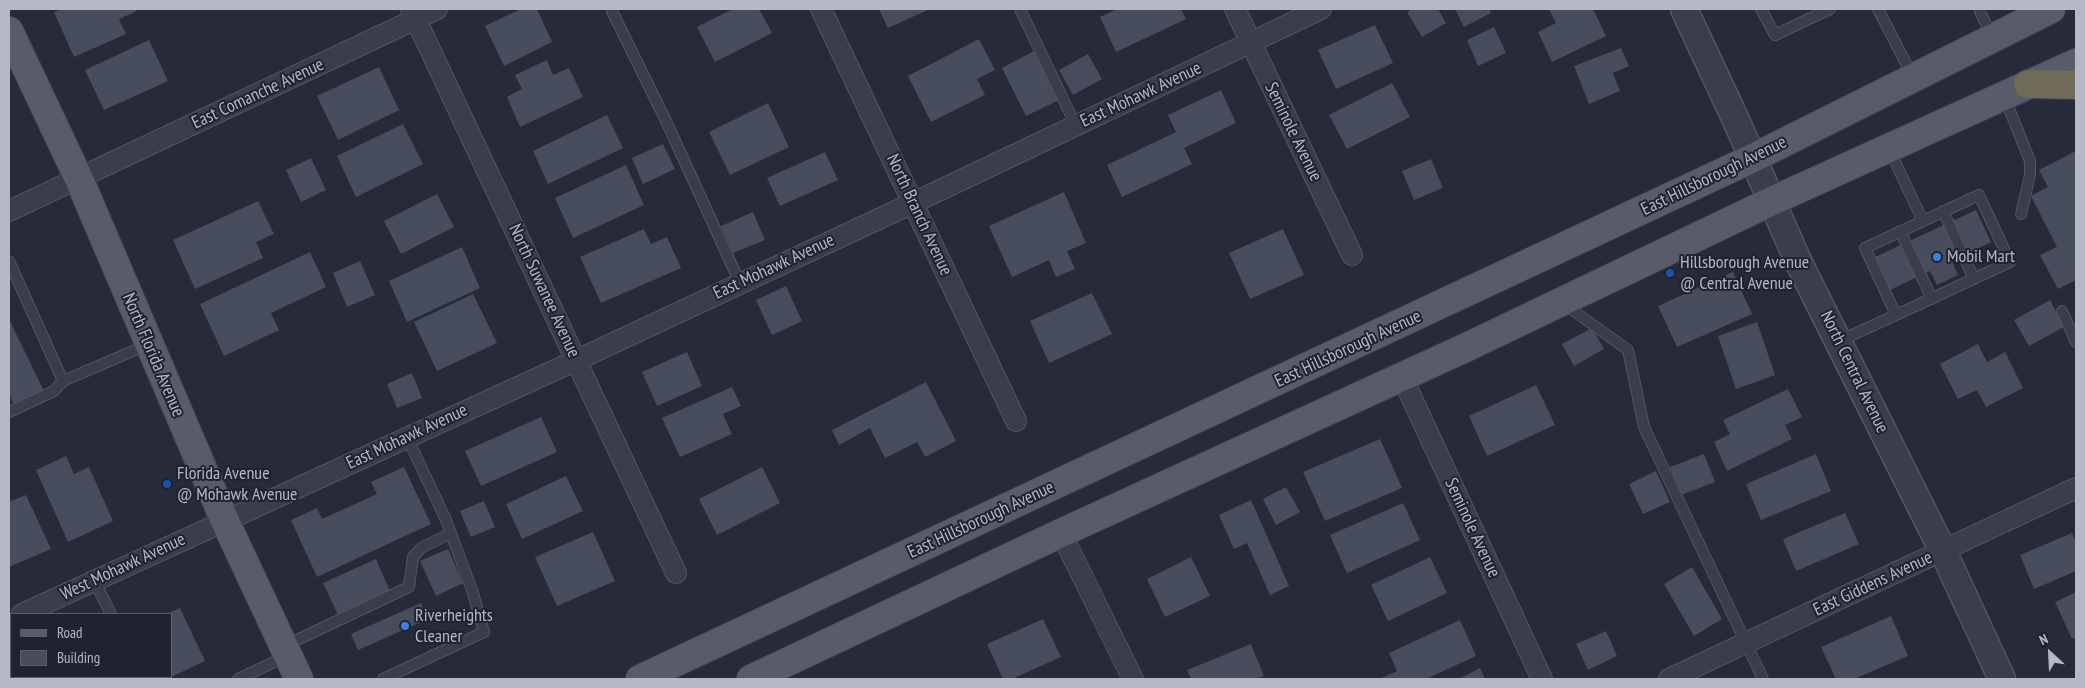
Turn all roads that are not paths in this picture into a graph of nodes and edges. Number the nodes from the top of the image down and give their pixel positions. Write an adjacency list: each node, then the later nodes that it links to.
1 (437, 9): 13 (street, East Comanche Avenue)
2 (611, 9): 35 (lane)
3 (821, 9): 26 (street, North Branch Avenue)
4 (1020, 9): 21 (lane)
5 (1235, 9): 16 (street, Seminole Avenue)
6 (1322, 9): 16 (street, East Mohawk Avenue)
7 (1684, 9): 23 (street, North Central Avenue)
8 (1761, 9): 9 (lane)
9 (1830, 9)
10 (1878, 9): 18 (lane)
11 (1979, 9): 15 (lane)
12 (2045, 10): 15 (main road, East Hillsborough Avenue)
13 (413, 14): 24 (street, East Comanche Avenue); 43 (street, North Suwanee Avenue)
14 (9, 31): 24 (main road, North Florida Avenue)
15 (1992, 38): 18 (main road, East Hillsborough Avenue)
16 (1251, 42): 21 (street, East Mohawk Avenue); 32 (street, Seminole Avenue)
17 (2076, 63): 20 (main road)
18 (1914, 78): 23 (main road, East Hillsborough Avenue)
19 (2076, 85): 20 (highway)
20 (2016, 90): 22 (main road); 29 (lane)
21 (1076, 126): 26 (street, East Mohawk Avenue)
22 (1889, 147): 25 (main road); 30 (lane)
23 (1753, 158): 25 (street, North Central Avenue); 62 (main road, East Hillsborough Avenue)
24 (79, 179): 27 (street, East Comanche Avenue); 42 (main road, North Florida Avenue)
25 (1772, 200): 37 (main road); 40 (street, North Central Avenue)
26 (913, 203): 35 (street, East Mohawk Avenue); 47 (street, North Branch Avenue)
27 (9, 211)
28 (1943, 212): 30 (lane); 34 (lane); 34 (lane)
29 (2021, 214)
30 (1923, 221): 31 (lane)
31 (1900, 231): 36 (lane); 39 (lane)
32 (1352, 255)
33 (9, 262): 45 (lane)
34 (1974, 279): 36 (lane)
35 (740, 284): 43 (street, East Mohawk Avenue)
36 (1932, 299): 39 (lane)
37 (1561, 301): 44 (main road); 58 (lane)
38 (2062, 311): 41 (lane)
39 (1896, 316): 40 (lane)
40 (1838, 341): 53 (street, North Central Avenue)
41 (2076, 342)
42 (148, 344): 45 (lane); 50 (main road, North Florida Avenue)
43 (577, 360): 48 (street, East Mohawk Avenue); 54 (street, North Suwanee Avenue)
44 (1402, 377): 52 (main road); 65 (street, Seminole Avenue)
45 (63, 381): 46 (lane)
46 (9, 412)
47 (1016, 421)
48 (407, 437): 50 (street, East Mohawk Avenue); 51 (lane)
49 (2076, 488): 53 (street, East Giddens Avenue)
50 (225, 520): 55 (street, West Mohawk Avenue); 59 (main road, North Florida Avenue)
51 (451, 533): 59 (lane); 61 (lane)
52 (1061, 533): 63 (main road); 64 (street)
53 (1943, 551): 58 (street, East Giddens Avenue); 68 (street, North Central Avenue)
54 (676, 573)
55 (94, 580): 56 (street, West Mohawk Avenue); 57 (lane)
56 (24, 613)
57 (110, 613)
58 (1746, 643): 66 (street, East Giddens Avenue); 67 (lane)
59 (290, 660): 60 (lane)
60 (238, 679)
61 (383, 679)
62 (640, 679)
63 (751, 679)
64 (1133, 679)
65 (1542, 679)
66 (1669, 679)
67 (1763, 679)
68 (2002, 679)

